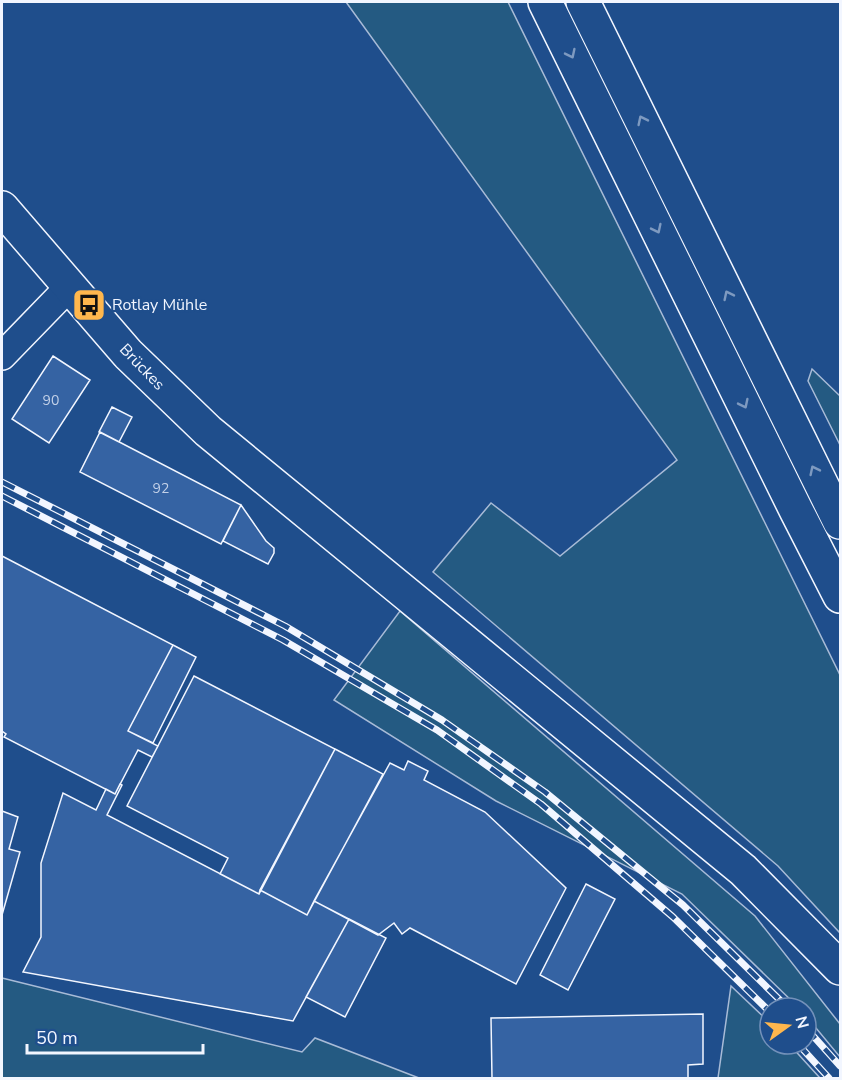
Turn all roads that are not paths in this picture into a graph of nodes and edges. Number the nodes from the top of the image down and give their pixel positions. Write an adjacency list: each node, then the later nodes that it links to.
1 (545, 2): 7 (main road, one-way to 7)
2 (583, 2): 6 (main road, one-way to 2)
3 (2, 208): 4 (main road, Brückes)
4 (69, 287): 5 (street); 8 (main road, Brückes)
5 (2, 356)
6 (840, 522)
7 (840, 596)
8 (840, 968)

